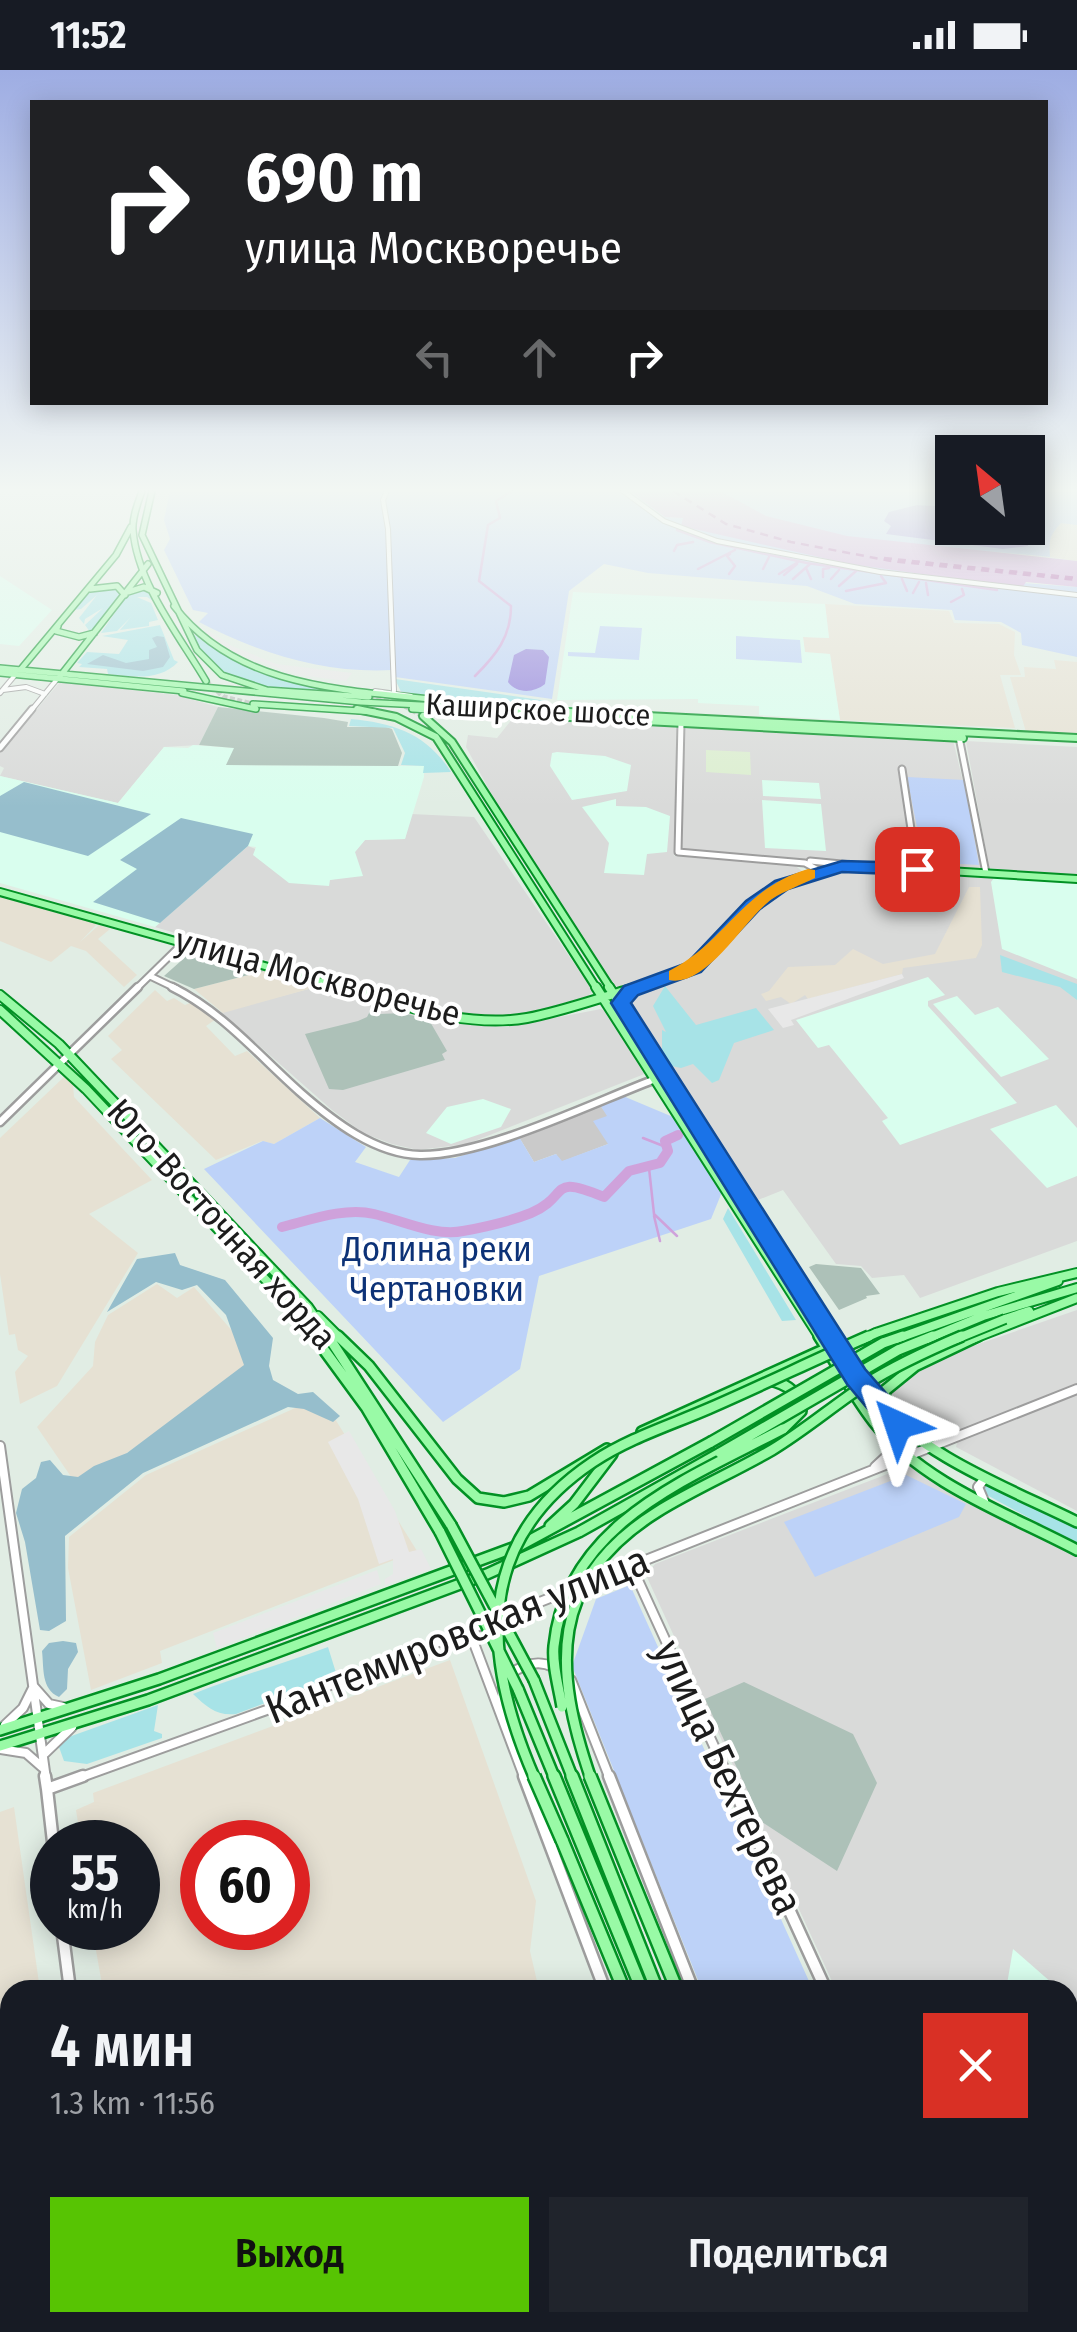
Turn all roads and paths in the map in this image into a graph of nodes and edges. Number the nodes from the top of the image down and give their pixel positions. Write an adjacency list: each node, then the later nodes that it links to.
1 (82, 597): 7 (main road)
2 (124, 597): 8 (main road)
3 (160, 597): 12 (main road)
4 (170, 597): 6 (main road)
5 (390, 597): 17 (street)
6 (174, 606): 15 (main road); 16 (main road)
7 (58, 626): 8 (main road); 10 (main road)
8 (94, 633): 11 (main road)
9 (0, 670): 10 (main road, Каширское шоссе)
10 (18, 672): 11 (main road, Каширское шоссе); 18 (street)
11 (60, 675): 13 (main road, Каширское шоссе); 14 (main road, Каширское шоссе); 19 (street)
12 (206, 681)
13 (152, 682): 15 (main road); 23 (main road, Каширское шоссе)
14 (173, 690): 26 (main road, Каширское шоссе); 30 (main road)
15 (267, 690): 21 (main road)
16 (376, 691): 17 (street); 20 (main road)
17 (394, 691): 20 (street)
18 (2, 692): 19 (street)
19 (46, 694): 31 (street)
20 (412, 696): 23 (main road)
21 (369, 697)
22 (253, 704): 24 (main road)
23 (498, 707): 29 (main road, Каширское шоссе)
24 (358, 712): 26 (main road); 30 (main road)
25 (469, 712): 26 (main road, Каширское шоссе); 27 (main road, Каширское шоссе); 33 (main road)
26 (425, 713): 33 (main road)
27 (681, 723): 28 (main road, Каширское шоссе); 34 (street)
28 (959, 738): 29 (main road, Каширское шоссе); 39 (street)
29 (1077, 741)
30 (442, 745): 46 (main road)
31 (0, 748)
32 (902, 770): 37 (street)
33 (489, 798): 45 (main road)
34 (788, 861): 35 (street); 38 (street); 40 (street)
35 (811, 861): 36 (street); 38 (street)
36 (856, 866): 37 (main road, улица Москворечье); 38 (main road, улица Москворечье)
37 (917, 869): 39 (main road, улица Москворечье)
38 (822, 870): 40 (main road, улица Москворечье)
39 (986, 873): 41 (main road, улица Москворечье)
40 (804, 876): 47 (main road, улица Москворечье)
41 (1077, 879)
42 (0, 892): 43 (main road, улица Москворечье)
43 (184, 942): 44 (street); 50 (main road, улица Москворечье)
44 (150, 976): 53 (street); 55 (street)
45 (603, 981): 47 (main road); 49 (main road)
46 (594, 984): 49 (main road); 50 (main road)
47 (631, 991): 49 (main road, улица Москворечье); 52 (main road)
48 (0, 995): 53 (main road, Юго-Восточная хорда)
49 (609, 997): 50 (main road, улица Москворечье); 52 (main road)
50 (584, 1004): 52 (main road)
51 (0, 1010): 54 (main road, Юго-Восточная хорда)
52 (617, 1010): 55 (main road); 61 (main road)
53 (69, 1056): 54 (street); 59 (main road, Юго-Восточная хорда)
54 (60, 1064): 56 (street); 97 (main road, Юго-Восточная хорда, bridge)
55 (658, 1078): 61 (main road)
56 (0, 1122)
57 (1077, 1274): 60 (main road)
58 (1077, 1293): 64 (main road); 84 (main road, Кантемировская улица, bridge); 86 (main road, bridge)
59 (308, 1306): 66 (main road); 98 (main road, Юго-Восточная хорда, bridge)
60 (879, 1338): 74 (main road, Кантемировская улица, bridge); 96 (main road, bridge)
61 (831, 1346): 62 (main road); 64 (main road); 65 (main road)
62 (750, 1383): 66 (main road); 86 (main road, bridge)
63 (1077, 1389): 68 (street, Кантемировская улица)
64 (898, 1425): 68 (main road)
65 (878, 1427): 69 (main road); 70 (street)
66 (635, 1435): 74 (main road)
67 (0, 1446): 79 (street)
68 (932, 1446): 69 (street, Кантемировская улица); 71 (main road)
69 (911, 1457): 70 (street, Кантемировская улица); 72 (main road)
70 (865, 1473): 76 (street, Кантемировская улица)
71 (991, 1478): 72 (street); 73 (main road)
72 (984, 1501): 75 (main road)
73 (1077, 1522)
74 (521, 1545): 81 (main road, Кантемировская улица)
75 (1077, 1550)
76 (631, 1565): 77 (street, Кантемировская улица); 101 (street, улица Бехтерева)
77 (593, 1580): 78 (street, Кантемировская улица); 80 (street)
78 (469, 1630): 82 (street); 91 (street, Кантемировская улица)
79 (33, 1687): 81 (street); 83 (street); 85 (street)
80 (575, 1692): 82 (street); 100 (street)
81 (74, 1708): 83 (main road, Кантемировская улица)
82 (501, 1719): 95 (street)
83 (37, 1720): 85 (main road, Кантемировская улица); 87 (street)
84 (78, 1723): 87 (main road, Кантемировская улица); 89 (street)
85 (0, 1729)
86 (573, 1734): 99 (main road, bridge)
87 (39, 1737): 88 (main road, Кантемировская улица); 89 (street); 90 (street)
88 (0, 1748): 90 (street)
89 (45, 1753): 91 (street)
90 (43, 1768): 91 (street)
91 (47, 1789): 92 (street)
92 (51, 1820)
93 (65, 1950): 94 (street)
94 (69, 1980)
95 (601, 1980)
96 (620, 1980)
97 (638, 1980)
98 (653, 1980)
99 (673, 1980)
100 (689, 1980)
101 (821, 1980)

